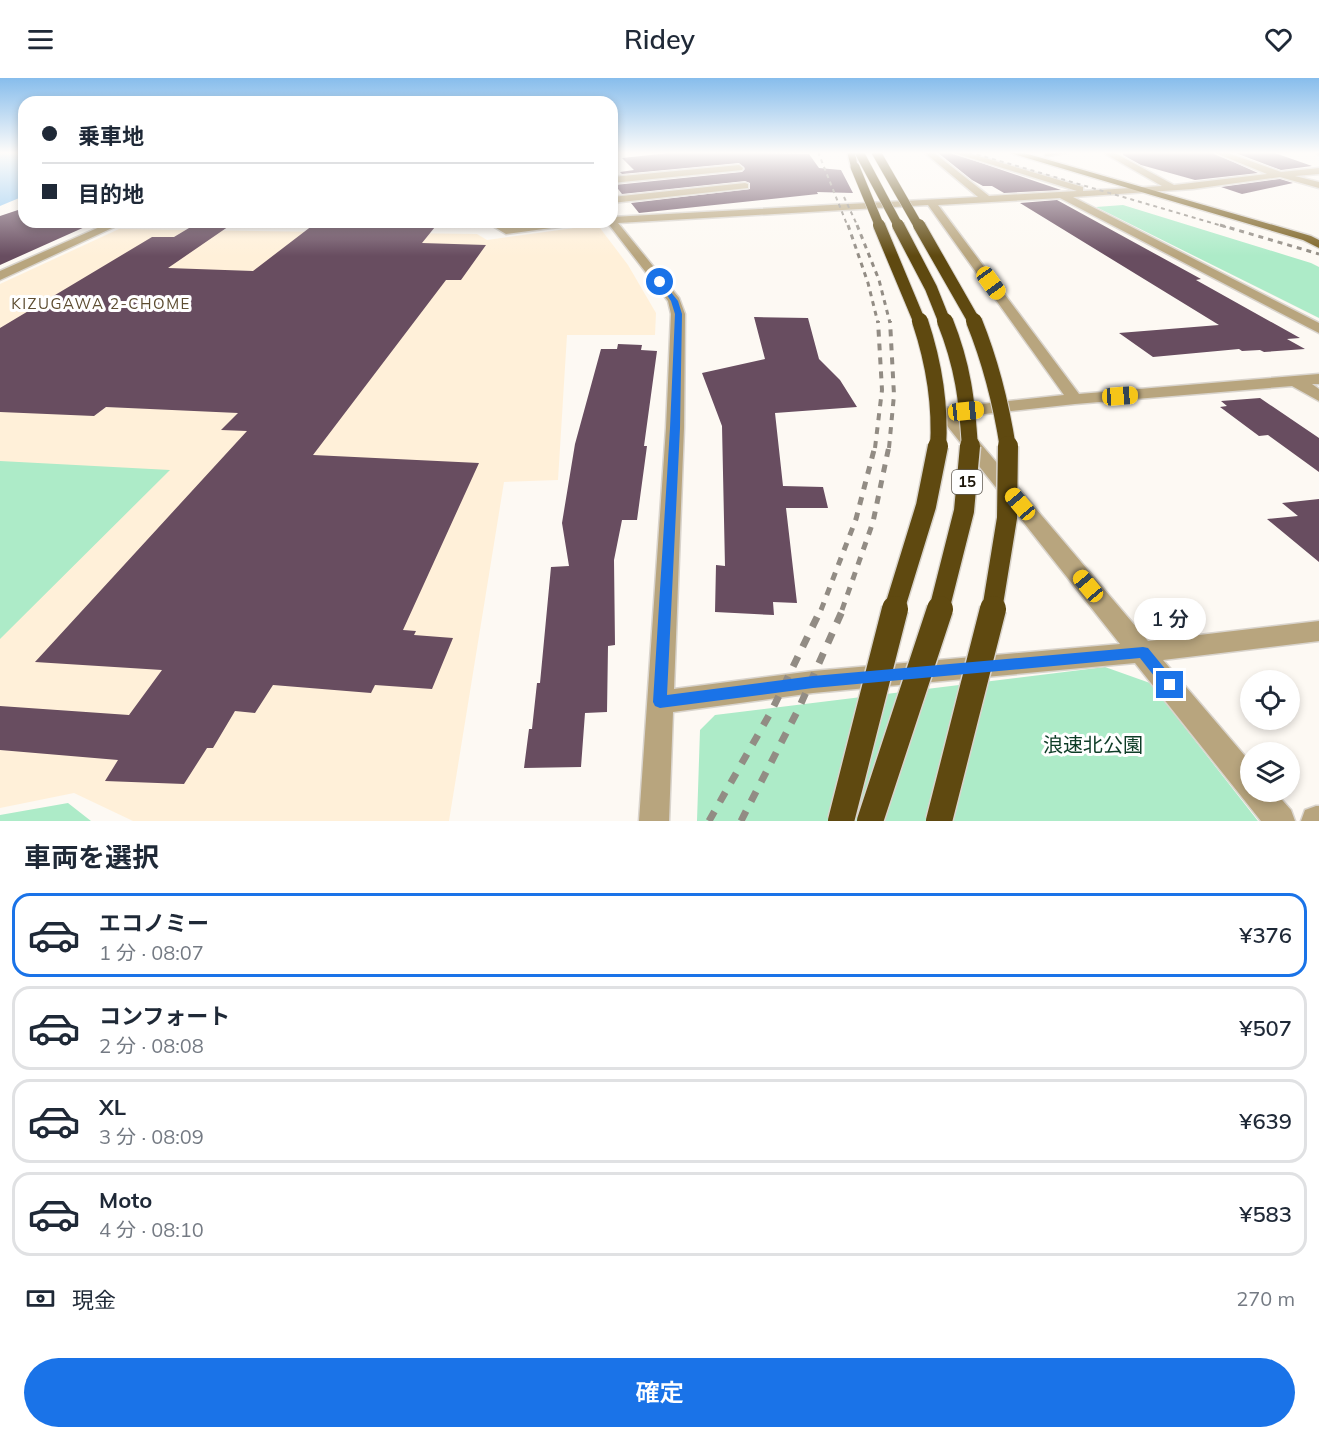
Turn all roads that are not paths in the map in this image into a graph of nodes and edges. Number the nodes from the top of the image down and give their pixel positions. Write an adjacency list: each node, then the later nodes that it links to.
1 (745, 186): 18 (street)
2 (739, 187): 15 (street)
3 (867, 187): 37 (highway, bridge)
4 (872, 187): 38 (highway, 15, bridge)
5 (896, 187): 39 (highway, bridge)
6 (971, 187): 16 (street)
7 (1072, 187): 13 (street)
8 (1135, 187): 12 (main road)
9 (1168, 187): 11 (main road)
10 (1188, 187): 11 (street)
11 (1173, 188): 12 (street); 24 (main road)
12 (1143, 189): 13 (street); 24 (main road)
13 (1093, 193): 14 (street)
14 (1061, 195): 16 (street); 26 (street)
15 (618, 199)
16 (987, 200): 17 (street)
17 (931, 202): 18 (street); 30 (street)
18 (754, 211): 19 (street)
19 (618, 221)
20 (107, 228): 25 (street)
21 (501, 228): 22 (street)
22 (529, 228)
23 (618, 228): 33 (street)
24 (1318, 240)
25 (0, 276)
26 (1319, 329)
27 (1319, 380): 28 (street)
28 (1297, 382): 29 (street); 30 (street)
29 (1319, 396)
30 (1075, 399): 32 (street)
31 (1319, 631): 32 (street)
32 (1143, 652): 33 (street); 34 (street)
33 (660, 702): 36 (street)
34 (1240, 771)
35 (1265, 802): 40 (street)
36 (654, 821)
37 (841, 821)
38 (870, 821)
39 (939, 821)
40 (1280, 821)

